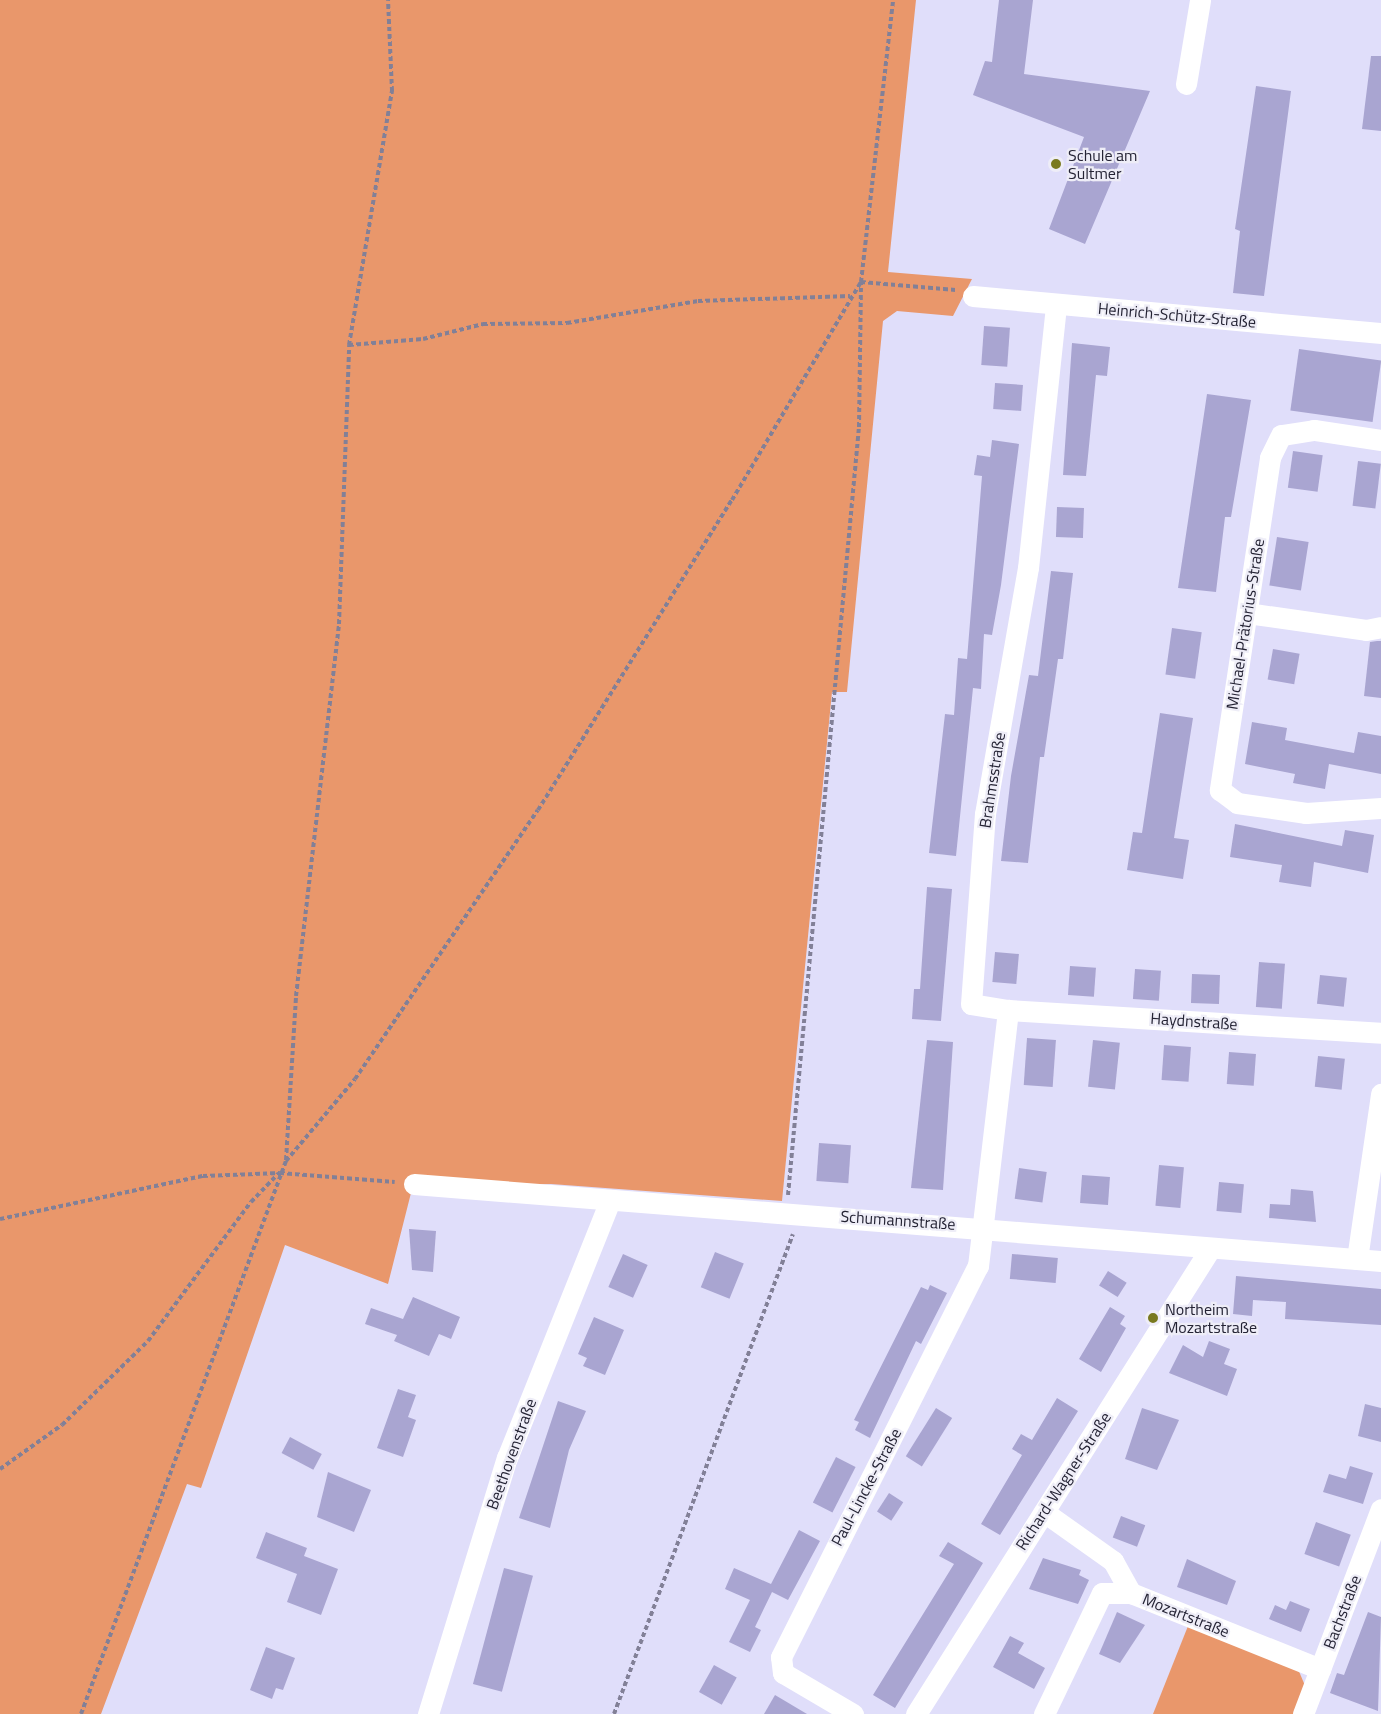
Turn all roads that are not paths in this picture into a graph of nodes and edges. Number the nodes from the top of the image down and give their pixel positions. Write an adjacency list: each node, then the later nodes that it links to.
1 (1200, 0): 2 (street)
2 (1186, 84)
3 (964, 294): 4 (street, Heinrich-Schütz-Straße)
4 (1056, 304): 5 (street, Heinrich-Schütz-Straße); 10 (street, Brahmsstraße)
5 (1381, 333)
6 (1381, 440): 7 (street, Michael-Prätorius-Straße)
7 (1248, 613): 8 (street); 9 (street, Michael-Prätorius-Straße)
8 (1381, 627)
9 (1381, 808)
10 (1008, 1010): 11 (street, Haydnstraße); 15 (street)
11 (1381, 1033)
12 (1381, 1094): 17 (street)
13 (414, 1184): 14 (street, Schumannstraße)
14 (610, 1200): 15 (street, Schumannstraße); 23 (street, Beethovenstraße)
15 (985, 1226): 16 (street, Schumannstraße); 24 (street, Paul-Lincke-Straße)
16 (1210, 1249): 17 (street, Schumannstraße); 20 (street, Richard-Wagner-Straße)
17 (1357, 1259): 18 (street, Schumannstraße)
18 (1381, 1261)
19 (1381, 1509): 22 (street, Bachstraße)
20 (1044, 1512): 21 (street, Mozartstraße); 25 (street, Richard-Wagner-Straße)
21 (1131, 1593): 22 (street, Mozartstraße); 26 (street)
22 (1320, 1669): 27 (street, Bachstraße)
23 (428, 1714)
24 (853, 1714)
25 (916, 1714)
26 (1044, 1714)
27 (1303, 1714)

